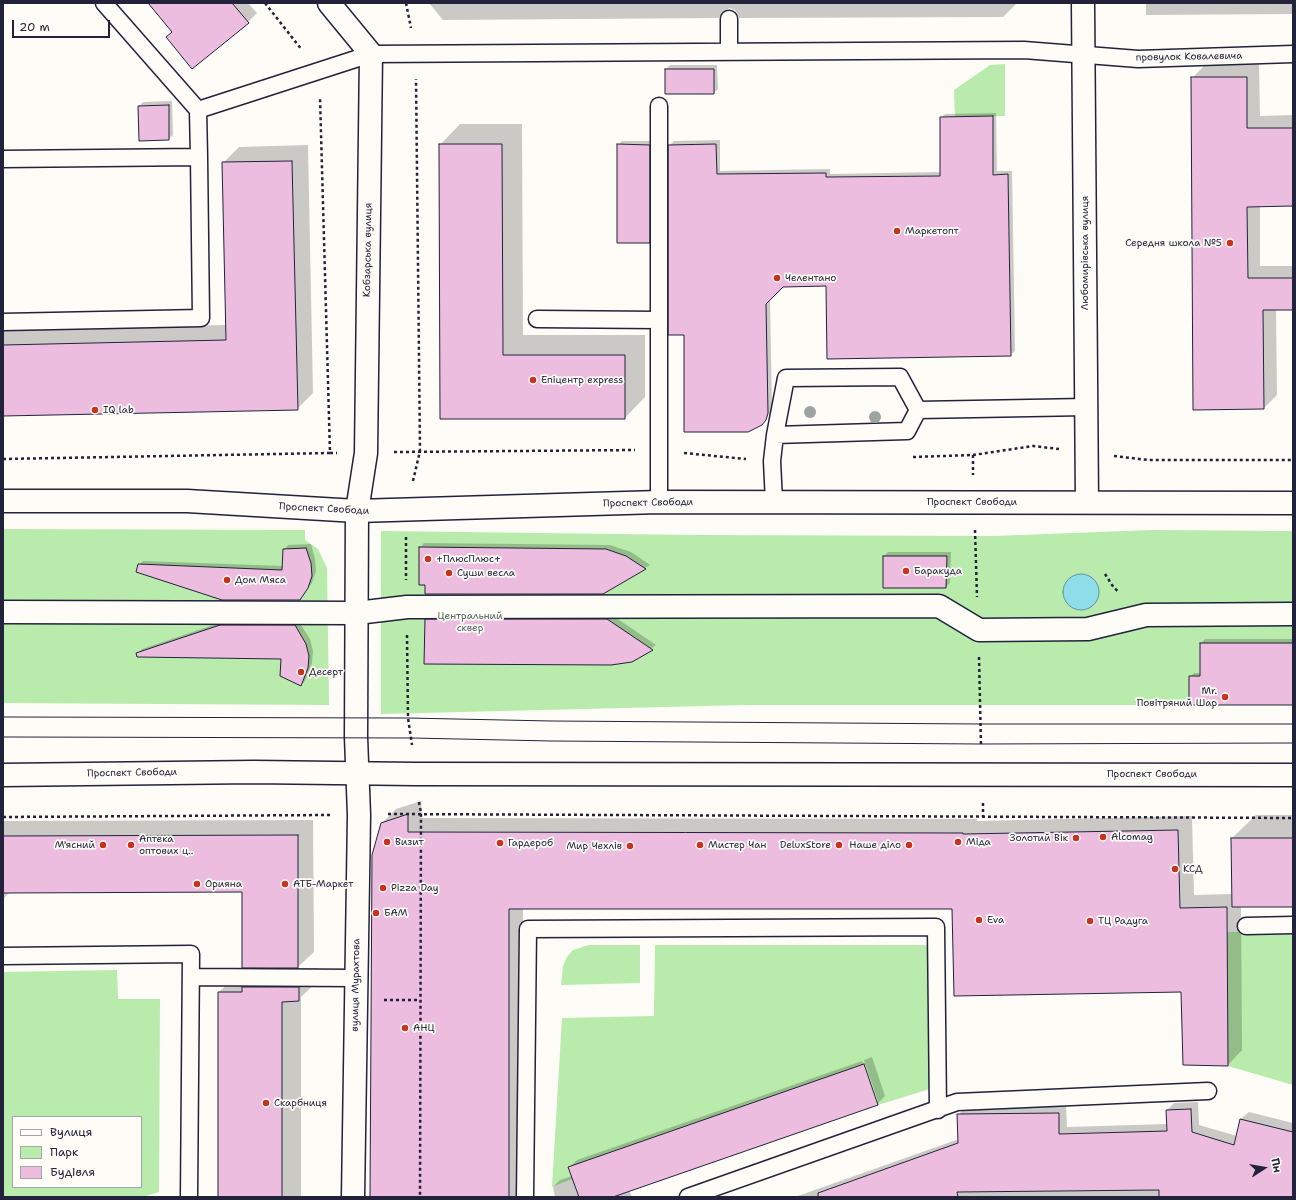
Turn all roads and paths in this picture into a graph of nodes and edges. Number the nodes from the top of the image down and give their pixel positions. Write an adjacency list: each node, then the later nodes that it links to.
1 (104, 3): 14 (lane)
2 (265, 3): 12 (path)
3 (329, 3): 8 (street)
4 (406, 3): 9 (path)
5 (1083, 3): 11 (street, Любомирівська вулиця)
6 (728, 19): 7 (lane)
7 (729, 51): 9 (lane, провулок Ковалевича); 11 (lane, провулок Ковалевича)
8 (371, 54): 9 (lane, провулок Ковалевича); 12 (lane, провулок Ковалевича); 30 (street, Кобзарська вулиця)
9 (416, 54): 29 (path)
10 (1293, 54): 11 (lane, провулок Ковалевича)
11 (1084, 55): 20 (street, Любомирівська вулиця)
12 (319, 71): 14 (lane, провулок Ковалевича); 23 (path)
13 (659, 106): 18 (lane)
14 (198, 110): 15 (lane)
15 (199, 157): 16 (lane); 19 (lane)
16 (3, 159)
17 (537, 319): 18 (lane)
18 (659, 320): 25 (lane)
19 (3, 322)
20 (1086, 408): 21 (lane); 27 (street, Любомирівська вулиця)
21 (918, 410): 22 (lane); 22 (lane)
22 (775, 435): 26 (lane)
23 (3, 459)
24 (3, 501): 30 (street, Проспект Свободи)
25 (659, 502): 26 (street, Проспект Свободи); 29 (street, Проспект Свободи)
26 (774, 502): 27 (street, Проспект Свободи)
27 (1087, 502): 28 (street, Проспект Свободи)
28 (1293, 503)
29 (406, 510): 30 (street, Проспект Свободи); 33 (path)
30 (357, 511): 35 (street, Кобзарська вулиця)
31 (1105, 574): 32 (path)
32 (1114, 588)
33 (407, 607): 35 (street); 36 (street); 38 (path)
34 (3, 612): 35 (street)
35 (357, 613): 37 (street, вулиця Мурахтова)
36 (1293, 614)
37 (356, 773): 38 (street, Проспект Свободи); 39 (street, Проспект Свободи); 42 (street, вулиця Мурахтова)
38 (415, 774): 40 (street, Проспект Свободи); 41 (path)
39 (3, 775)
40 (1293, 775)
41 (421, 813): 42 (path); 44 (path); 51 (path)
42 (359, 815): 43 (path); 49 (street, вулиця Мурахтова)
43 (3, 817)
44 (1293, 818)
45 (1293, 925): 46 (lane)
46 (1246, 926)
47 (3, 956): 48 (lane)
48 (191, 977): 49 (lane); 54 (lane)
49 (356, 978): 50 (street, вулиця Мурахтова)
50 (356, 1000): 51 (path); 55 (street, вулиця Мурахтова)
51 (420, 1000): 56 (path)
52 (1208, 1091): 53 (lane)
53 (938, 1110): 57 (lane); 58 (lane)
54 (189, 1197)
55 (353, 1197)
56 (420, 1197)
57 (525, 1197)
58 (688, 1197)

